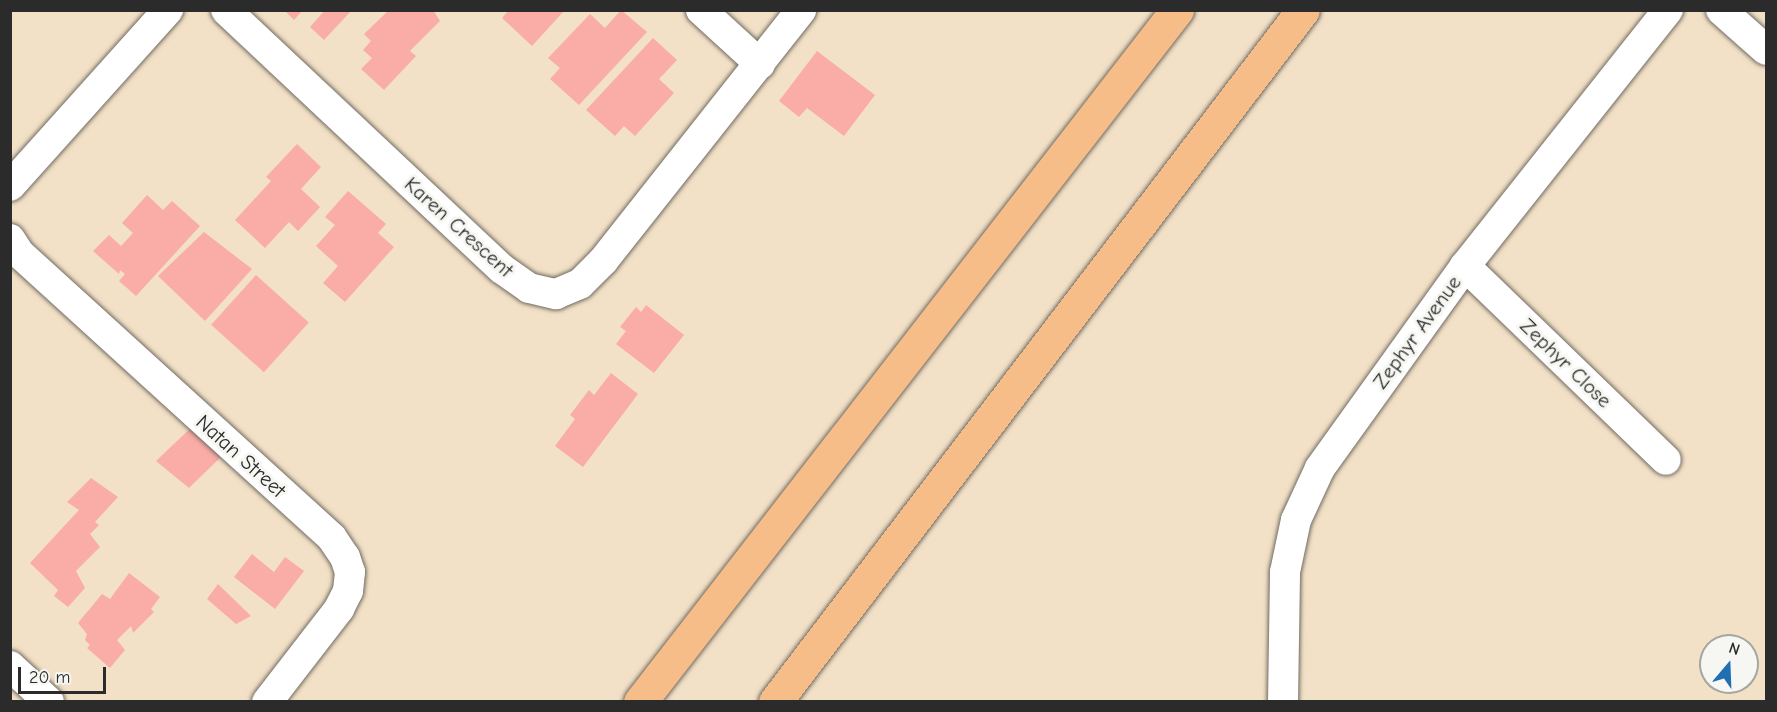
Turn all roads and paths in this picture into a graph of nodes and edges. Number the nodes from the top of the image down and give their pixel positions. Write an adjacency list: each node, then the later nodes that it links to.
1 (168, 10): 11 (street)
2 (226, 10): 10 (street, Karen Crescent)
3 (701, 10): 10 (street)
4 (801, 10): 10 (street, Karen Crescent)
5 (1177, 10): 18 (highway)
6 (1303, 10): 19 (highway)
7 (1668, 10): 13 (street, Zephyr Avenue)
8 (1721, 10): 9 (street)
9 (1767, 50)
10 (760, 64)
11 (10, 186)
12 (10, 239): 17 (street, Natan Street)
13 (1466, 266): 14 (street, Zephyr Close); 20 (street, Zephyr Avenue)
14 (1666, 460)
15 (10, 666): 16 (street)
16 (49, 702)
17 (267, 702)
18 (640, 702)
19 (775, 702)
20 (1283, 702)

